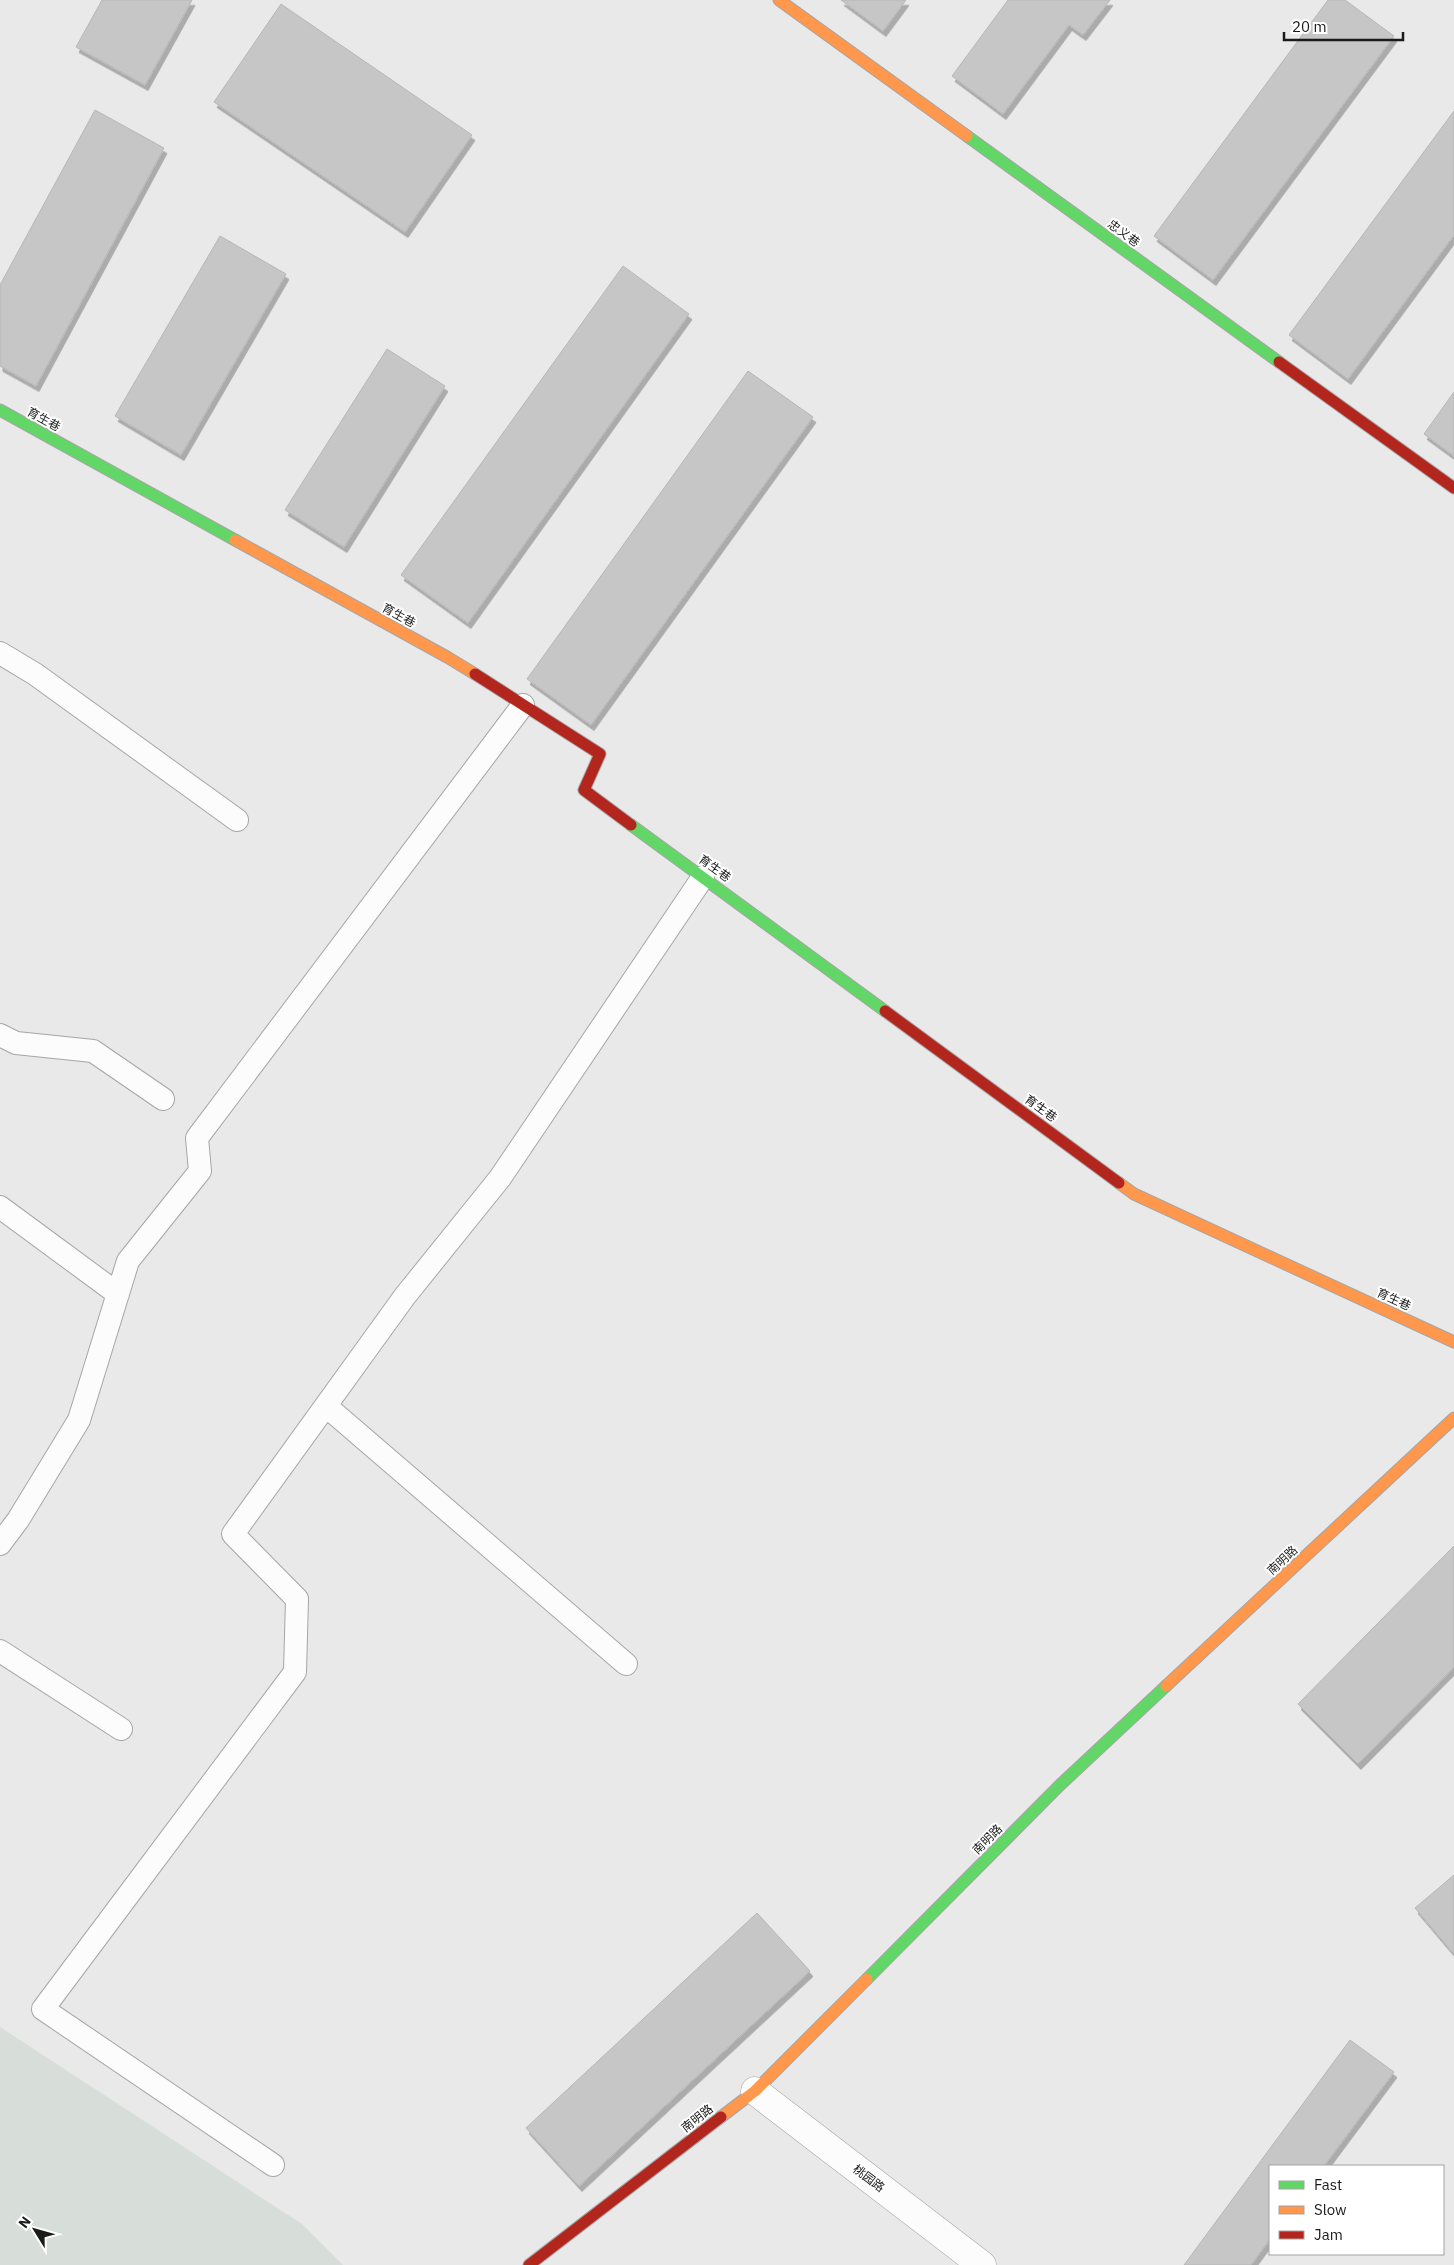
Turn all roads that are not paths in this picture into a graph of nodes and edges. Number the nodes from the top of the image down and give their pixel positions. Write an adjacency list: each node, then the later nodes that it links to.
1 (779, 0): 3 (street, 忠义巷)
2 (0, 410): 5 (street, 育生巷)
3 (1454, 488)
4 (0, 653): 6 (lane)
5 (522, 705): 7 (street, 育生巷); 11 (lane)
6 (237, 820)
7 (703, 877): 12 (street, 育生巷); 13 (lane)
8 (0, 1035): 9 (lane)
9 (163, 1099)
10 (0, 1207): 11 (lane)
11 (118, 1294): 15 (lane)
12 (1454, 1342)
13 (326, 1406): 17 (lane); 20 (lane)
14 (1454, 1418): 19 (street, 南明路)
15 (0, 1544)
16 (0, 1651): 18 (lane)
17 (626, 1664)
18 (121, 1729)
19 (755, 2091): 21 (street, 南明路); 22 (street, 桃园路)
20 (273, 2165)
21 (529, 2265)
22 (982, 2265)

